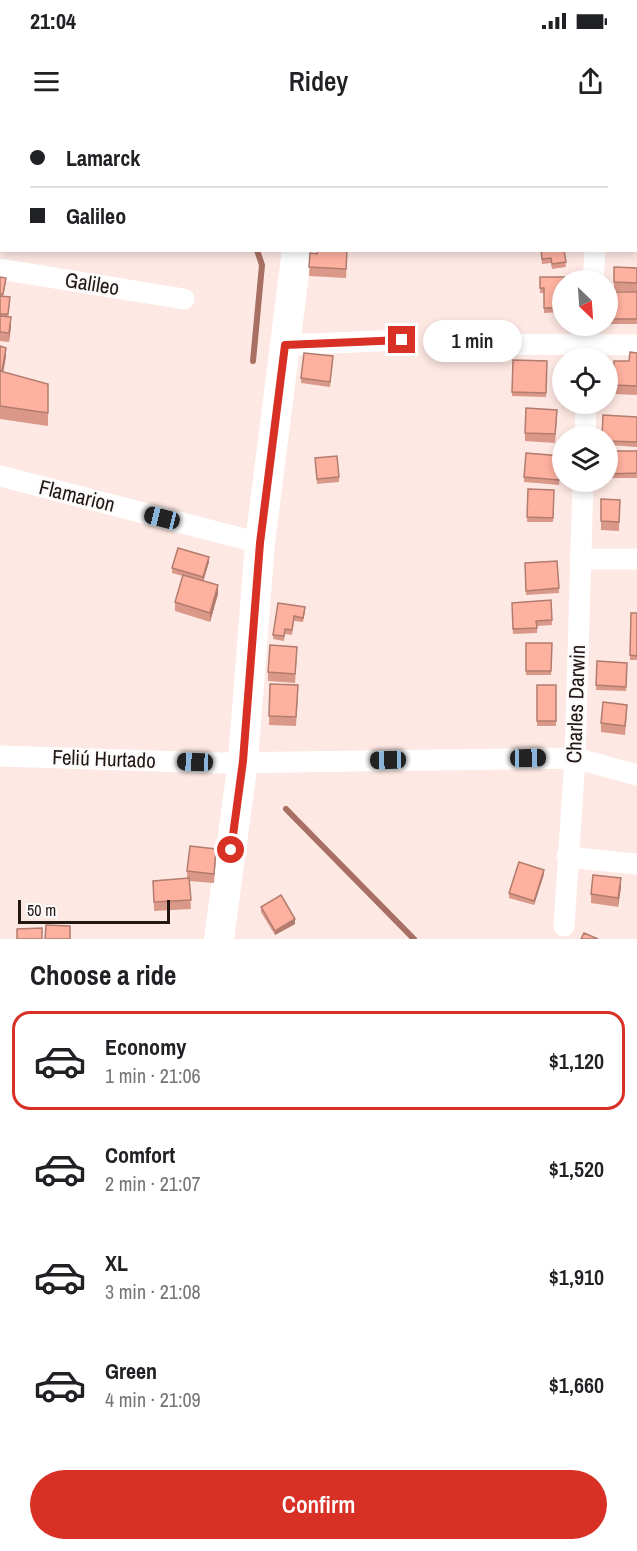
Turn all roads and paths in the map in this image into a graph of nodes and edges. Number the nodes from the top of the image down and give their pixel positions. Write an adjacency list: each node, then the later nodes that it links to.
1 (297, 252): 9 (main road)
2 (595, 252): 4 (street)
3 (0, 269): 5 (street, Galileo)
4 (594, 270)
5 (184, 299)
6 (402, 340): 9 (street)
7 (589, 343): 8 (street); 10 (street)
8 (470, 344)
9 (285, 345): 13 (main road)
10 (637, 345)
11 (0, 476): 13 (street, Flamarion)
12 (583, 492): 14 (street, Charles Darwin)
13 (260, 543): 18 (main road)
14 (580, 559): 15 (street); 17 (street, Charles Darwin)
15 (637, 559)
16 (0, 756): 18 (street, Feliú Hurtado)
17 (575, 758): 18 (street, Feliú Hurtado); 19 (street, Feliú Hurtado); 20 (street, Charles Darwin)
18 (243, 761): 23 (main road)
19 (637, 775)
20 (567, 858): 21 (street); 22 (street, Charles Darwin)
21 (637, 864)
22 (564, 926)
23 (219, 939)

